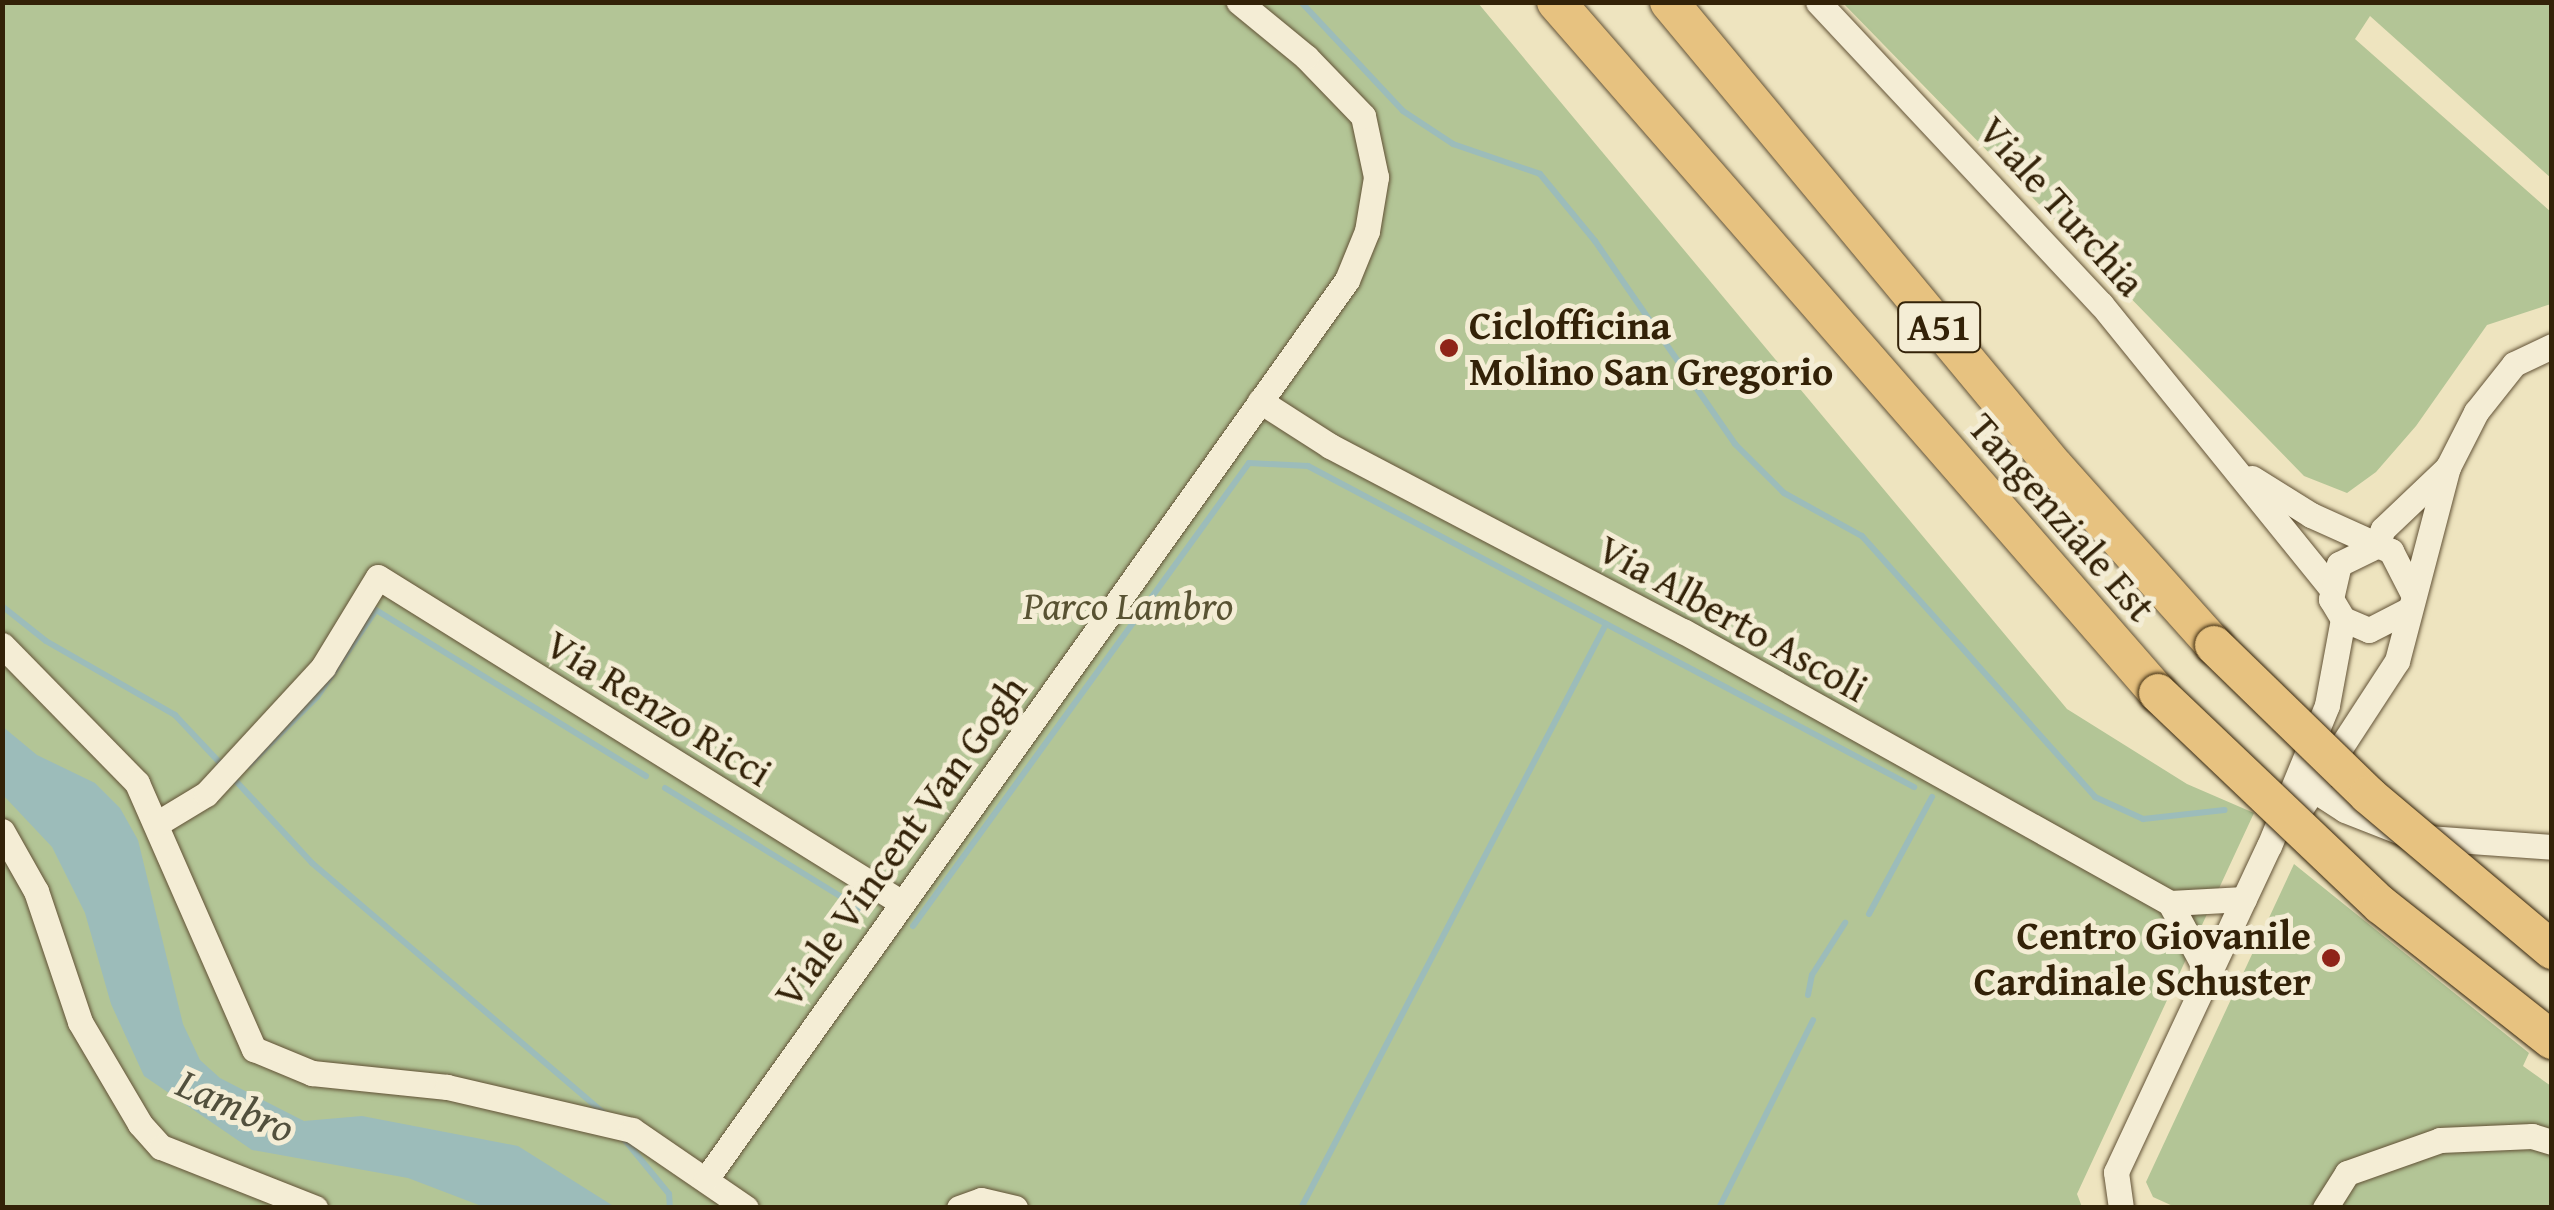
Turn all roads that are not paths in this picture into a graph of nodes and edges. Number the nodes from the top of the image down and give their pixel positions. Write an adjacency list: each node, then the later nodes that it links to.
1 (1239, 2): 6 (street, Viale Vincent Van Gogh)
2 (1556, 2): 24 (highway, Tangenziale Est / A51, bridge)
3 (1670, 2): 22 (highway, Tangenziale Est / A51, bridge)
4 (1818, 2): 8 (street, Viale Turchia)
5 (2552, 346): 7 (street)
6 (1260, 401): 20 (street, Viale Vincent Van Gogh); 21 (street, Via Alberto Ascoli)
7 (2448, 467): 9 (street); 11 (street)
8 (2239, 469): 9 (street, Viale Turchia); 10 (street, Viale Turchia)
9 (2376, 546): 10 (street); 11 (street)
10 (2330, 586): 12 (street)
11 (2409, 602): 12 (street); 14 (street)
12 (2342, 619): 17 (street)
13 (2, 645): 15 (street)
14 (2311, 788): 17 (street); 18 (street)
15 (158, 823): 20 (street, Via Renzo Ricci); 26 (street)
16 (2, 831): 28 (street)
17 (2269, 846): 19 (street)
18 (2552, 847)
19 (2244, 899): 21 (street); 23 (street)
20 (902, 903): 26 (street, Viale Vincent Van Gogh)
21 (2170, 903): 23 (street)
22 (2552, 950)
23 (2208, 974): 27 (street)
24 (2552, 1040)
25 (2552, 1142): 32 (street)
26 (706, 1179): 29 (street)
27 (2113, 1204)
28 (313, 1207)
29 (746, 1208)
30 (959, 1208): 31 (street)
31 (1015, 1208)
32 (2325, 1208)

